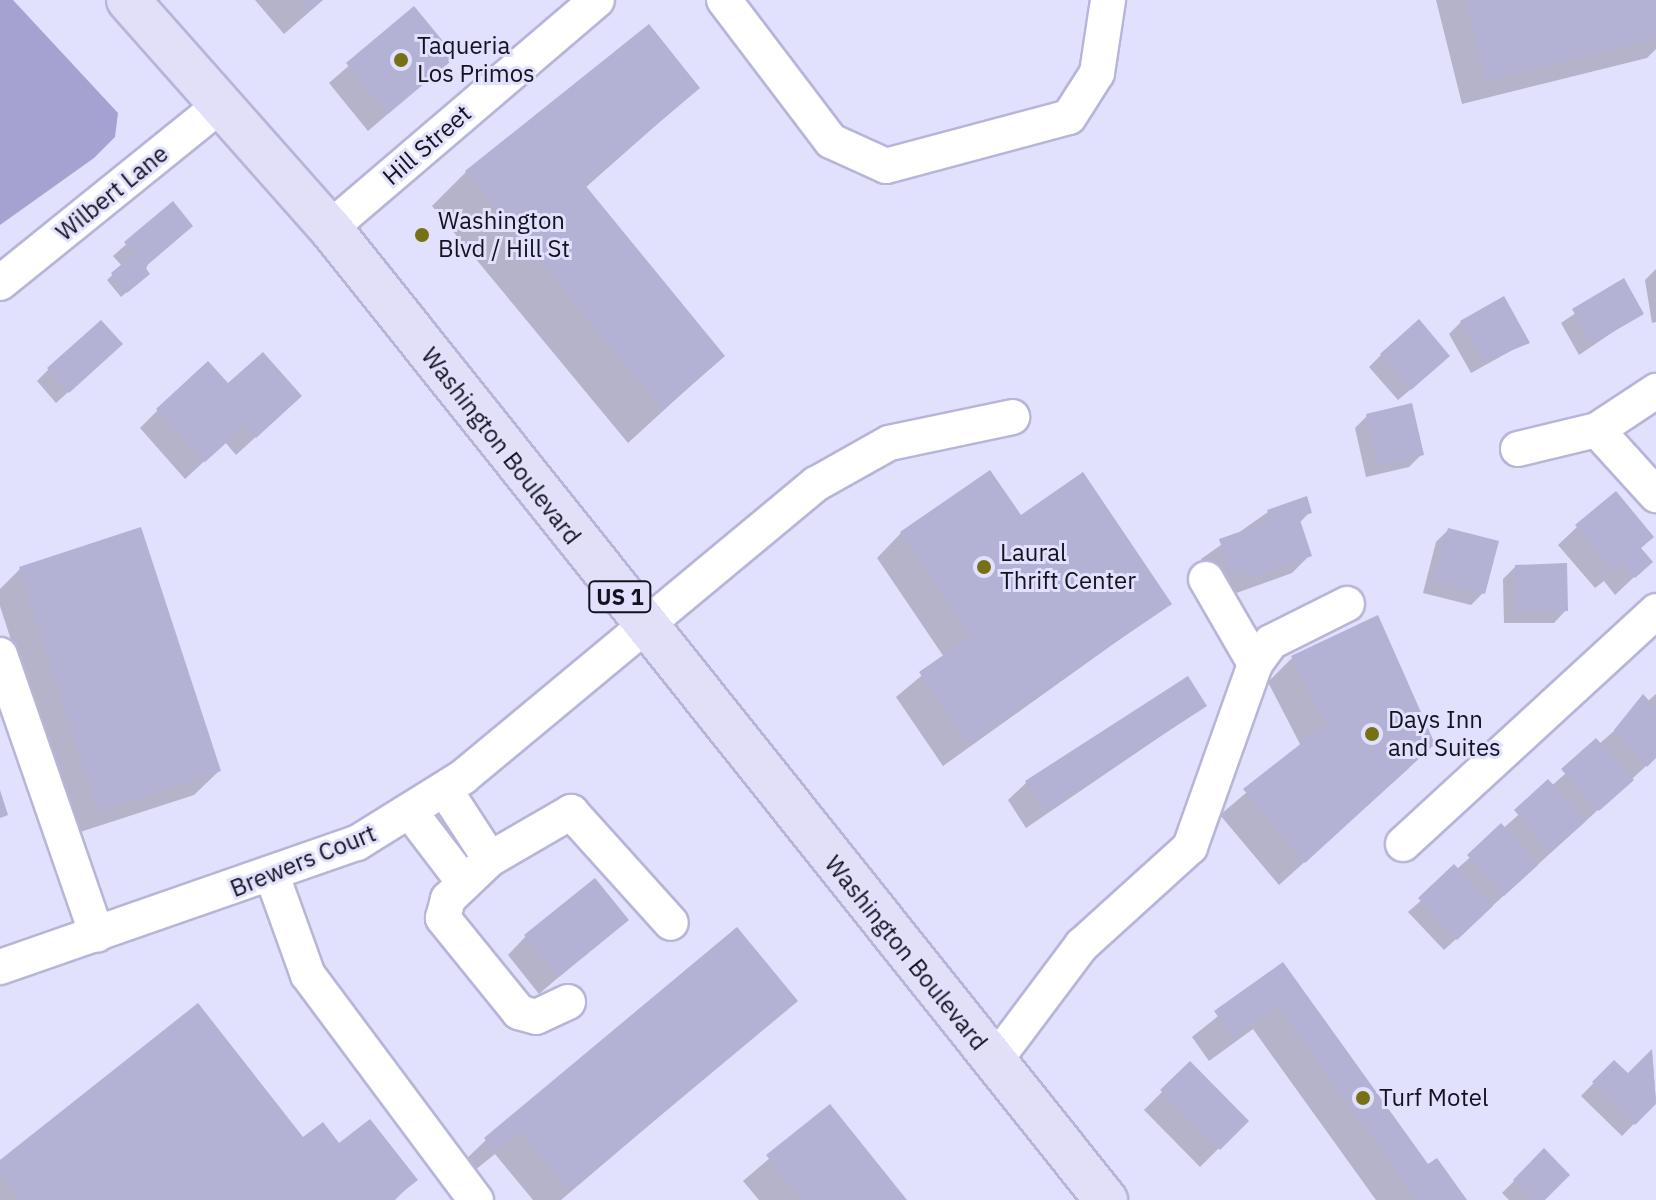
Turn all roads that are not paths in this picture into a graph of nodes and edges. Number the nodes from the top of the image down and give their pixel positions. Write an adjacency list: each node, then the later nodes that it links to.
1 (128, 0): 5 (main road, Washington Boulevard / US 1)
2 (597, 0): 6 (street, Hill Street)
3 (724, 0): 4 (street)
4 (1108, 0)
5 (223, 103): 6 (main road, Washington Boulevard / US 1); 7 (street, Wilbert Lane)
6 (330, 228): 16 (main road, Washington Boulevard / US 1)
7 (2, 279)
8 (1656, 391): 10 (street)
9 (1012, 417): 16 (street, Brewers Court)
10 (1597, 430): 11 (street); 12 (street)
11 (1518, 449)
12 (1656, 495)
13 (1206, 579): 18 (street)
14 (1347, 604): 18 (street)
15 (1656, 611): 21 (street)
16 (642, 625): 19 (street, Brewers Court); 29 (main road, Washington Boulevard / US 1)
17 (0, 655): 26 (street)
18 (1255, 664): 29 (street)
19 (445, 790): 20 (street, Brewers Court); 22 (street)
20 (411, 813): 23 (street, Brewers Court); 24 (street)
21 (1403, 844)
22 (490, 859): 24 (street); 25 (street)
23 (273, 878): 26 (street, Brewers Court); 30 (street)
24 (463, 881): 28 (street)
25 (671, 923)
26 (97, 935): 27 (street, Brewers Court)
27 (0, 967)
28 (568, 1002)
29 (994, 1062): 31 (main road, Washington Boulevard / US 1)
30 (476, 1200)
31 (1106, 1200)

